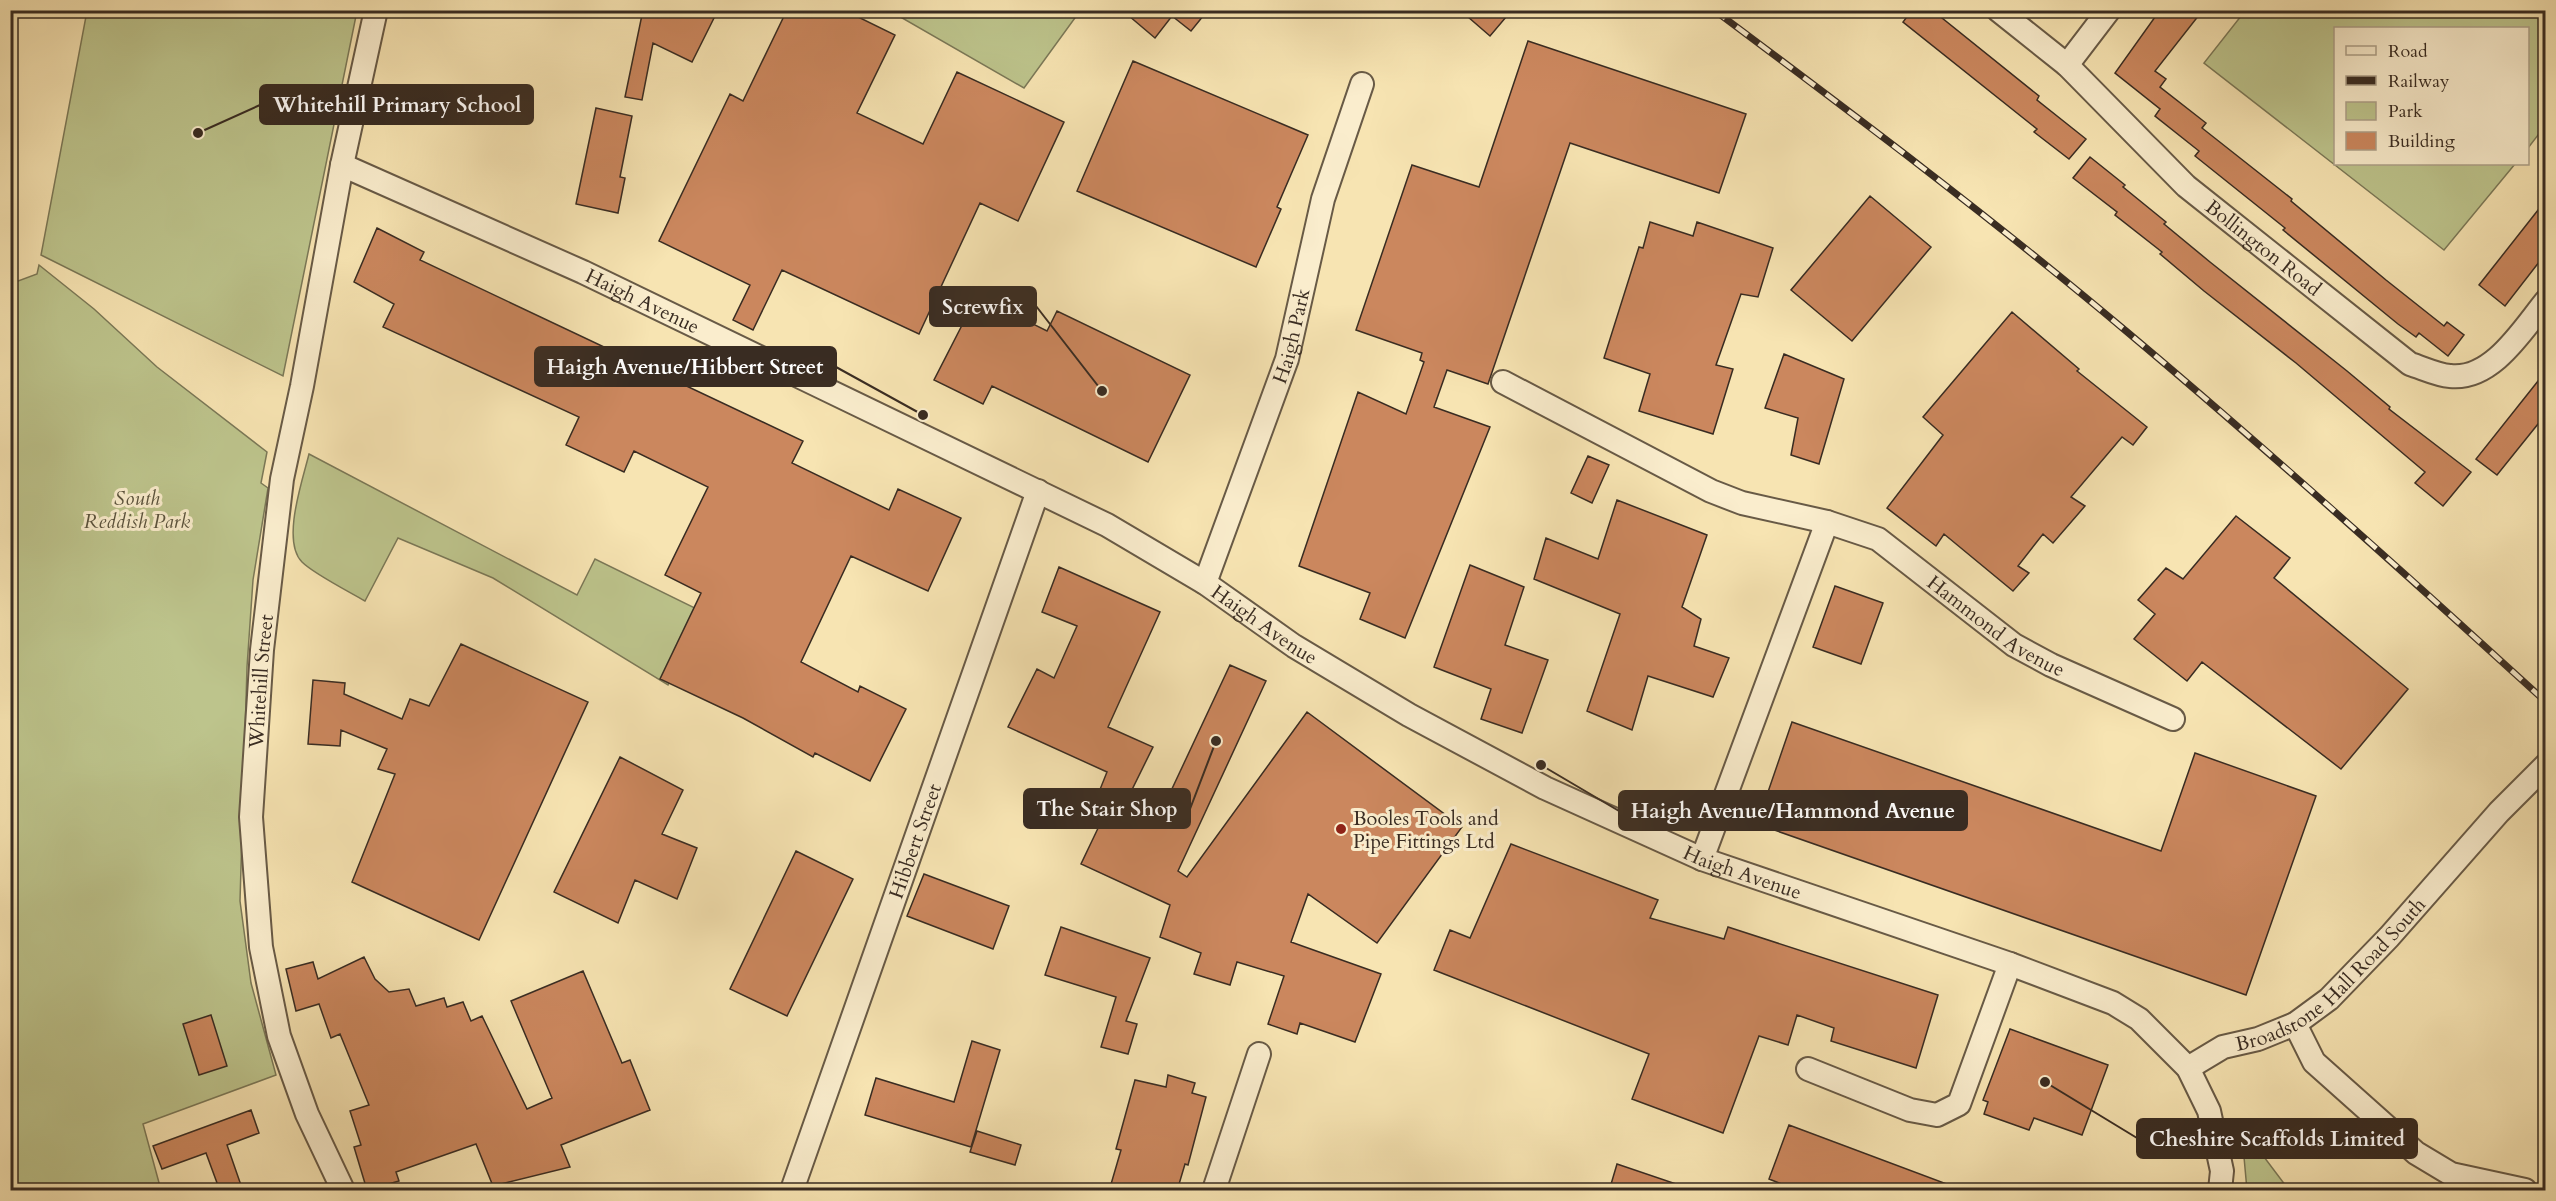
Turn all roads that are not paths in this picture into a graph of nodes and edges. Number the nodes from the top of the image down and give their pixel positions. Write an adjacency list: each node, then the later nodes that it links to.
1 (376, 10): 6 (street, Whitehill Street)
2 (1998, 10): 4 (street, Bollington Road)
3 (2109, 10): 4 (street)
4 (2067, 65): 7 (street, Bollington Road)
5 (1362, 84): 11 (street, Haigh Park)
6 (342, 165): 9 (street, Haigh Avenue); 20 (street, Whitehill Street)
7 (2546, 301)
8 (1503, 382): 10 (street, Hammond Avenue)
9 (1038, 491): 11 (street, Haigh Avenue); 21 (street, Hibbert Street)
10 (1827, 522): 12 (street, Hammond Avenue); 14 (street)
11 (1205, 583): 14 (street, Haigh Avenue)
12 (2173, 719)
13 (2546, 765): 16 (street, Broadstone Hall Road South)
14 (1701, 859): 15 (street, Haigh Avenue)
15 (2010, 964): 18 (street, Haigh Avenue); 19 (street)
16 (2295, 1024): 18 (street, Broadstone Hall Road South); 24 (street)
17 (1259, 1054): 22 (street)
18 (2188, 1068): 23 (street)
19 (1808, 1069)
20 (343, 1191)
21 (792, 1191)
22 (1214, 1191)
23 (2220, 1191)
24 (2525, 1191)

